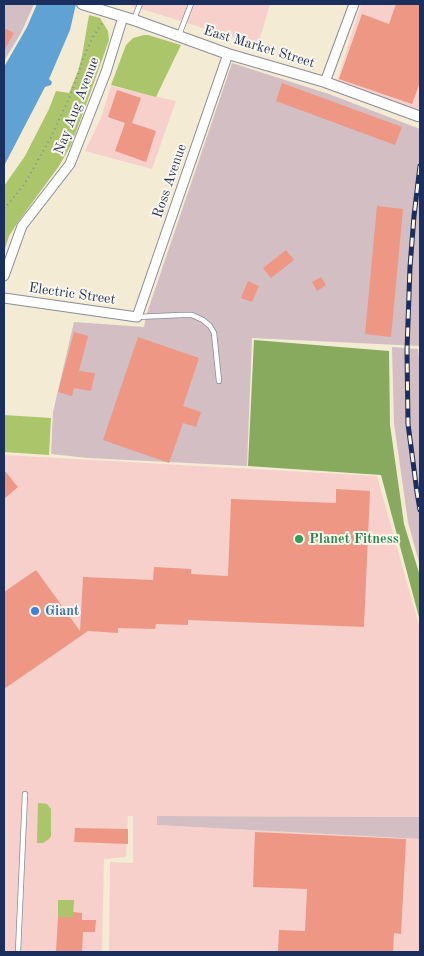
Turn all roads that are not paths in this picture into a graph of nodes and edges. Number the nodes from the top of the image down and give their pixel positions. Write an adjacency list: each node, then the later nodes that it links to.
1 (140, 4): 6 (lane)
2 (191, 4): 7 (lane)
3 (354, 4): 9 (street)
4 (86, 5): 5 (street, East Market Street)
5 (123, 17): 6 (street, East Market Street); 11 (street, Nay Aug Avenue)
6 (134, 20): 7 (street, East Market Street)
7 (179, 36): 8 (street, East Market Street)
8 (228, 54): 9 (street, East Market Street); 13 (street, Ross Avenue)
9 (325, 82): 10 (street, East Market Street)
10 (418, 116)
11 (4, 276)
12 (4, 298): 13 (street, Electric Street)
13 (137, 317): 14 (lane)
14 (219, 381)
15 (25, 794): 16 (lane)
16 (18, 952)

